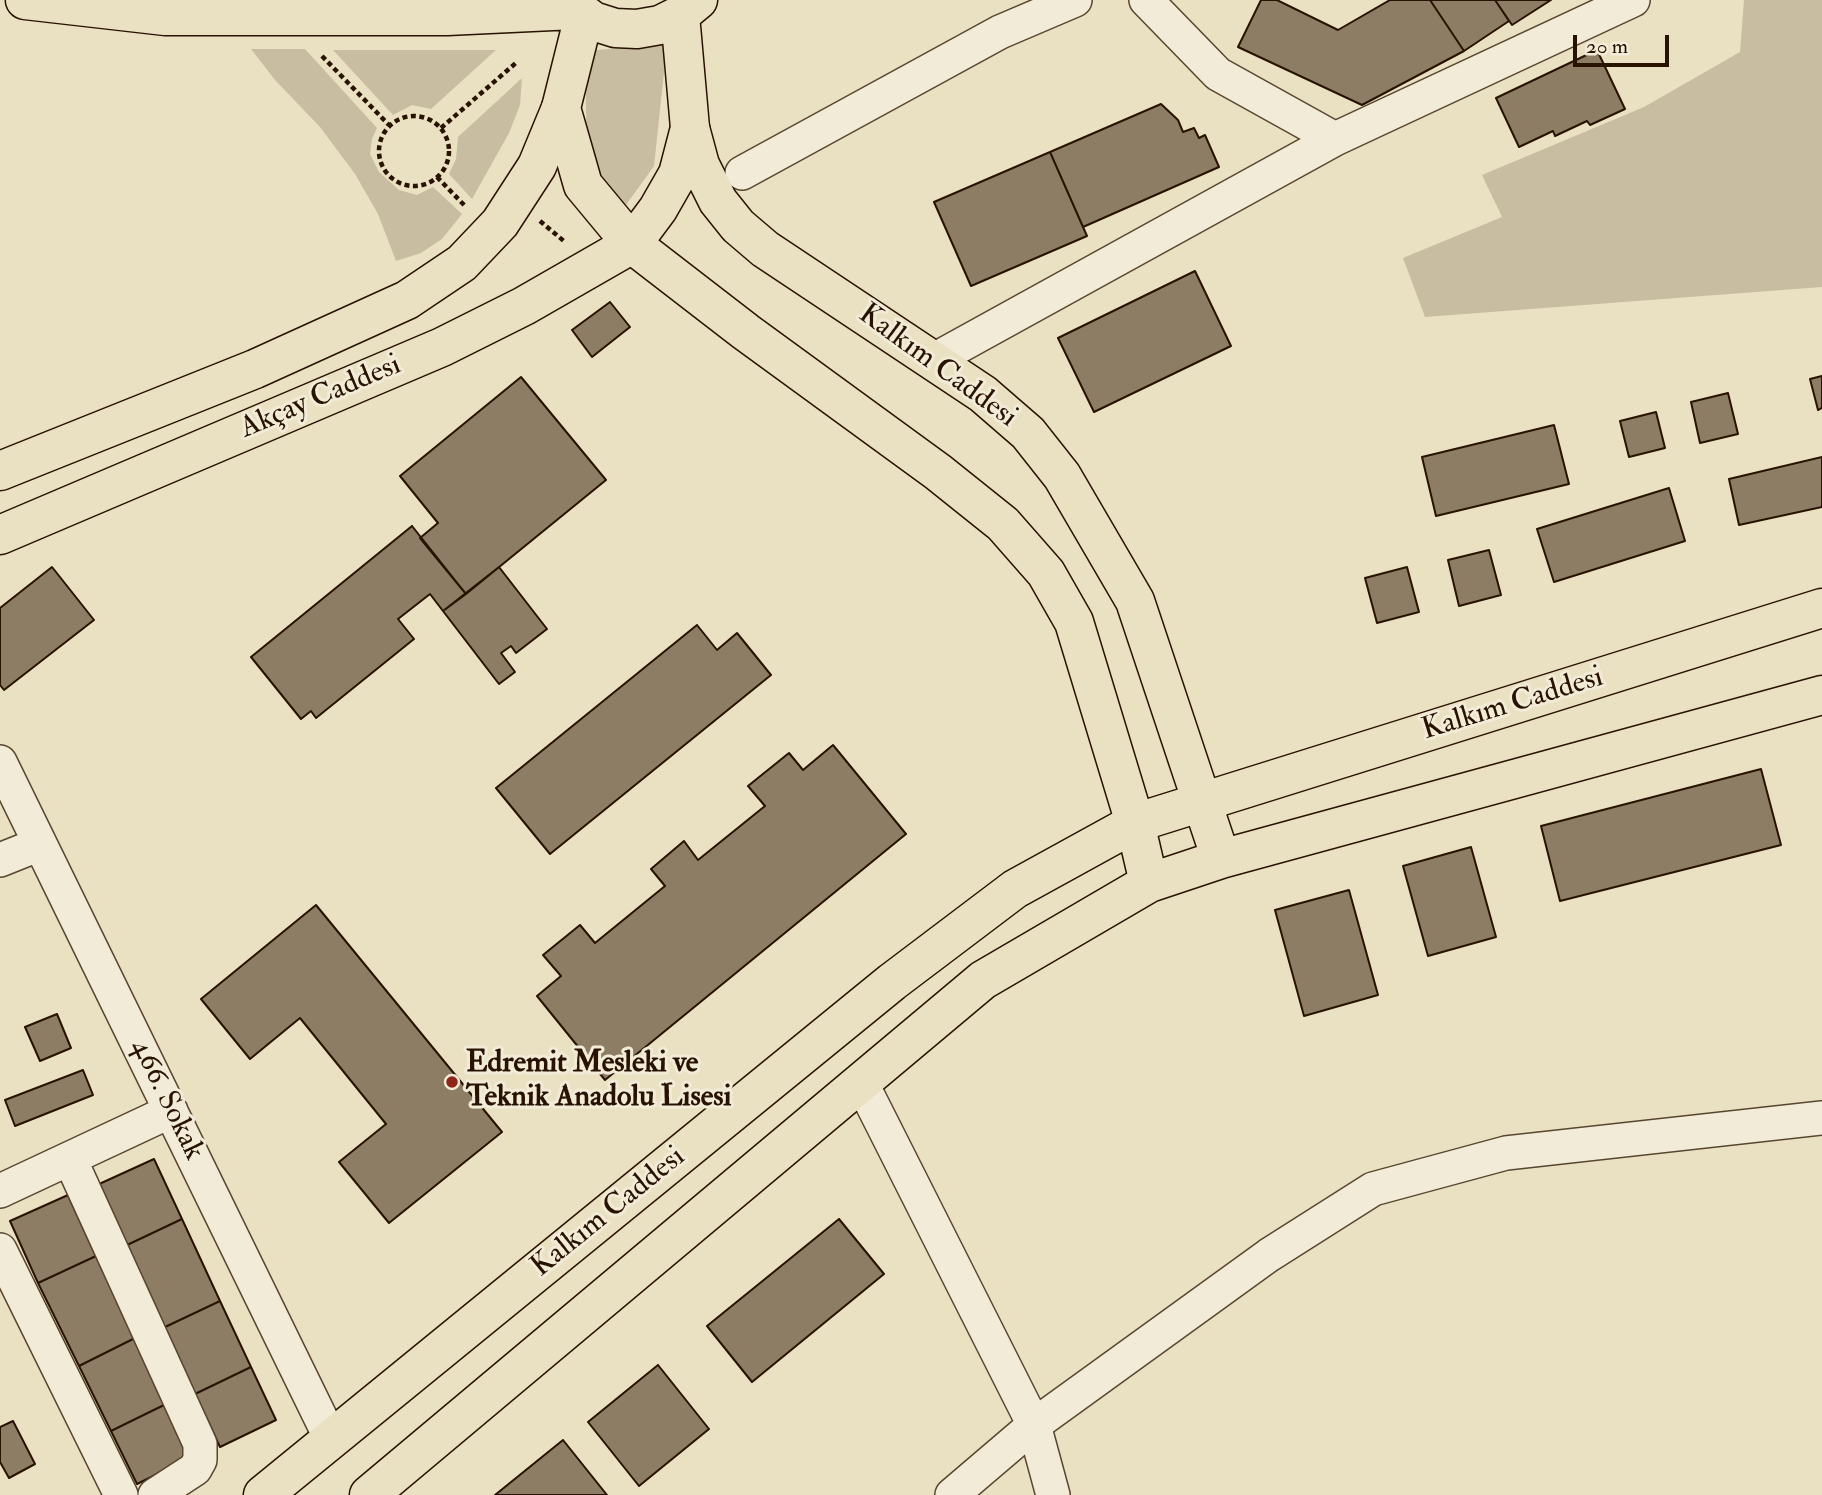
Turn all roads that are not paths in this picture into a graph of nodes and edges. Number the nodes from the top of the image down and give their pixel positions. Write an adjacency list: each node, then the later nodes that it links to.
1 (25, 0): 6 (main road)
2 (1075, 0): 10 (street)
3 (1146, 0): 9 (street)
4 (1633, 0): 9 (street)
5 (694, 4): 6 (main road); 8 (main road)
6 (574, 9): 7 (main road, Akçay Caddesi)
7 (561, 108): 11 (main road); 13 (main road, Akçay Caddesi)
8 (690, 128): 11 (main road); 12 (main road, Kalkım Caddesi)
9 (1335, 139): 12 (street)
10 (742, 173)
11 (632, 244): 14 (main road, Akçay Caddesi); 19 (main road)
12 (934, 360): 18 (main road, Kalkım Caddesi)
13 (0, 471)
14 (0, 535)
15 (1822, 608): 18 (main road, Kalkım Caddesi)
16 (1822, 695): 21 (main road, Kalkım Caddesi)
17 (0, 762): 20 (street, 466. Sokak)
18 (1203, 799): 19 (main road, Kalkım Caddesi); 21 (main road, Kalkım Caddesi)
19 (1135, 823): 23 (main road); 31 (main road, Kalkım Caddesi)
20 (40, 844): 22 (street); 25 (street, 466. Sokak)
21 (1221, 859): 23 (main road, Kalkım Caddesi)
22 (0, 860)
23 (1149, 883): 24 (main road, Kalkım Caddesi)
24 (862, 1084): 30 (street); 35 (main road, Kalkım Caddesi)
25 (171, 1111): 27 (street); 31 (street, 466. Sokak)
26 (1822, 1118): 30 (street)
27 (70, 1159): 28 (street); 33 (street)
28 (0, 1191)
29 (0, 1250): 32 (street)
30 (1034, 1426): 36 (street); 37 (street)
31 (331, 1439): 34 (main road, Kalkım Caddesi)
32 (121, 1495)
33 (155, 1495)
34 (263, 1495)
35 (369, 1495)
36 (952, 1495)
37 (1053, 1495)

